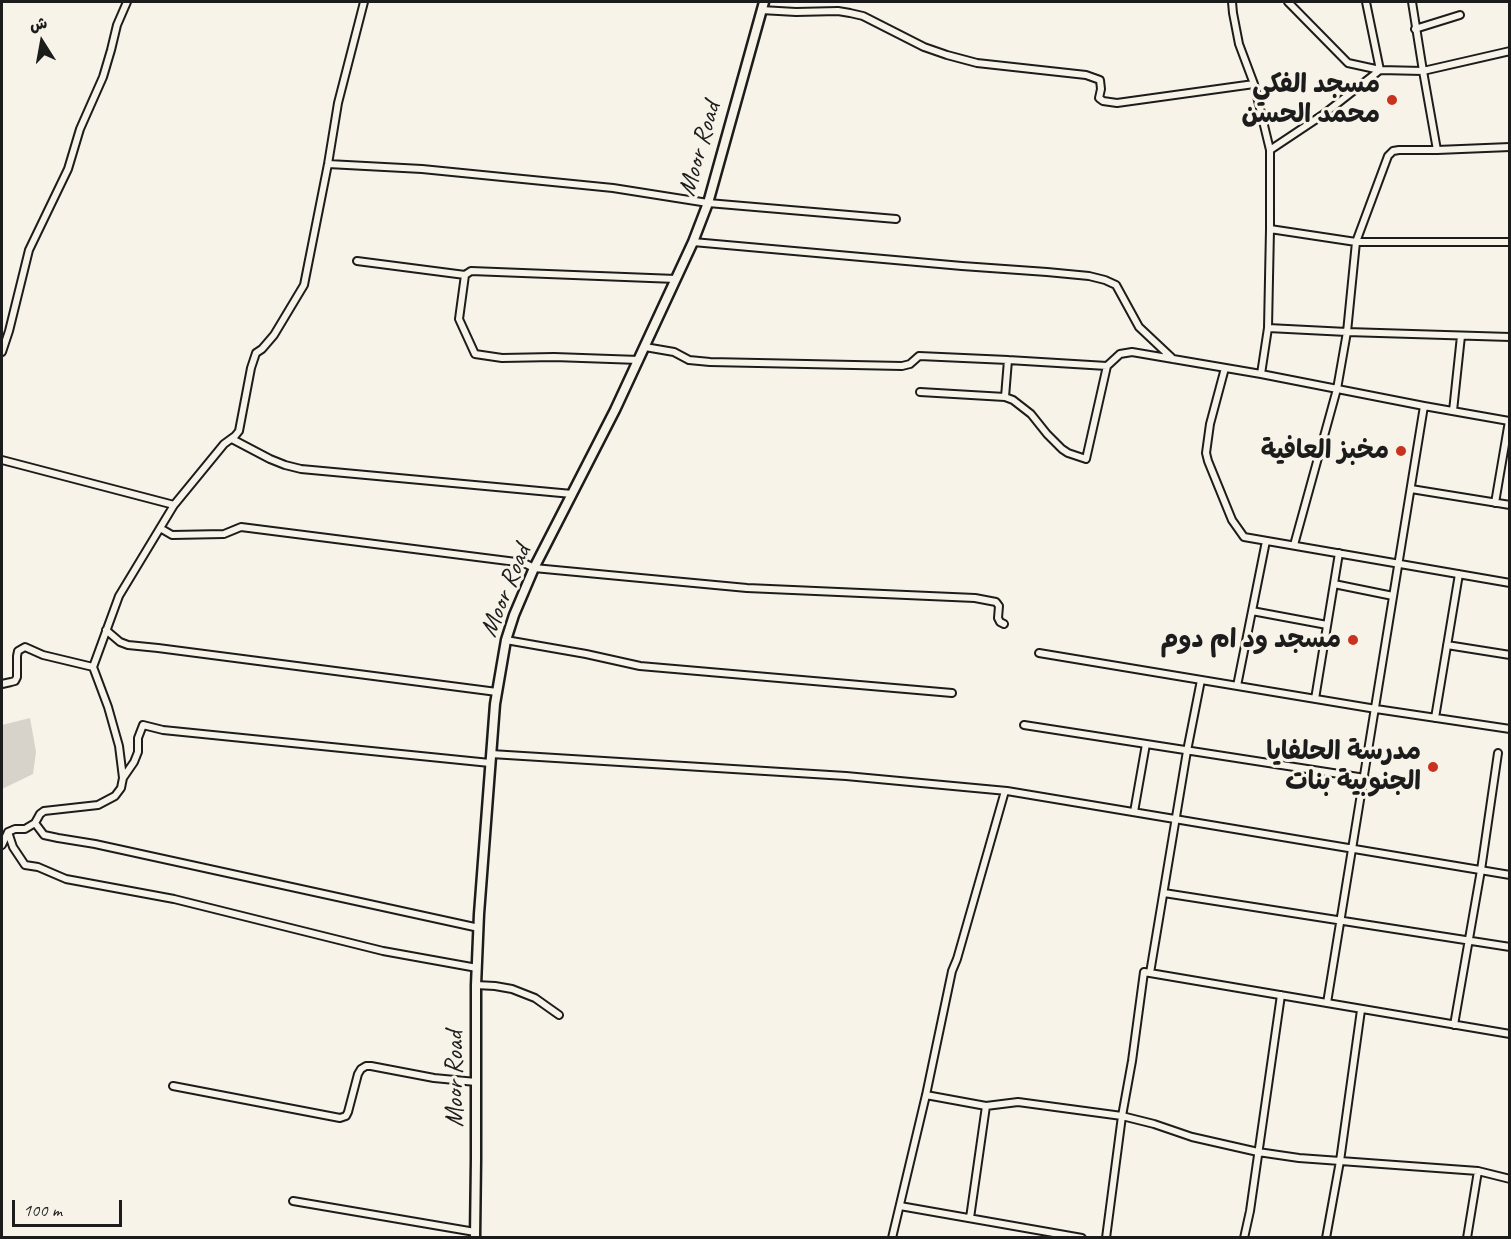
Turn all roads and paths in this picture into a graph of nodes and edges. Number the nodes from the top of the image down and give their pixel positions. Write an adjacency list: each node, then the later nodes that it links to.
1 (127, 2): 32 (street)
2 (364, 2): 17 (street)
3 (1232, 2): 13 (street)
4 (1288, 2): 11 (street)
5 (1366, 2): 11 (street)
6 (1412, 2): 9 (street)
7 (762, 6): 13 (street); 18 (street, Moor Road)
8 (1460, 15): 9 (street)
9 (1415, 28): 12 (street)
10 (1509, 51): 12 (street)
11 (1380, 70): 12 (street); 15 (street)
12 (1423, 71): 16 (street)
13 (1254, 84): 15 (street)
14 (1509, 147): 16 (street)
15 (1269, 150): 20 (street)
16 (1437, 150): 22 (street)
17 (328, 164): 18 (street); 44 (street)
18 (708, 203): 19 (street); 21 (street, Moor Road)
19 (896, 219)
20 (1270, 229): 22 (street); 27 (street)
21 (693, 242): 26 (street, Moor Road); 33 (street)
22 (1356, 242): 23 (street); 28 (street)
23 (1509, 242)
24 (357, 261): 25 (street)
25 (465, 275): 26 (street); 34 (street)
26 (676, 279): 31 (street, Moor Road)
27 (1268, 328): 28 (street); 38 (street)
28 (1347, 332): 29 (street); 39 (street)
29 (1461, 336): 30 (street); 43 (street)
30 (1509, 337)
31 (645, 347): 34 (street, Moor Road); 35 (street)
32 (2, 352)
33 (1173, 359): 36 (street); 37 (street)
34 (639, 360): 47 (street, Moor Road)
35 (1008, 360): 36 (street); 41 (street)
36 (1107, 366): 41 (street)
37 (1225, 368): 38 (street); 52 (street)
38 (1261, 374): 39 (street)
39 (1337, 389): 42 (street); 53 (street)
40 (920, 392): 41 (street)
41 (1005, 397)
42 (1424, 406): 43 (street); 46 (street)
43 (1452, 411): 48 (street)
44 (231, 438): 47 (street); 49 (street)
45 (2, 460): 49 (street)
46 (1411, 489): 48 (street); 55 (street)
47 (572, 494): 56 (street, Moor Road)
48 (1495, 503): 50 (street)
49 (174, 505): 51 (street)
50 (1509, 505)
51 (160, 528): 56 (street); 64 (street)
52 (1266, 541): 53 (street); 61 (street)
53 (1294, 546): 54 (street)
54 (1339, 553): 55 (street); 59 (street)
55 (1399, 564): 57 (street); 60 (street)
56 (534, 568): 62 (street); 65 (street, Moor Road)
57 (1459, 574): 58 (street); 66 (street)
58 (1509, 583)
59 (1334, 584): 60 (street); 63 (street)
60 (1393, 596): 76 (street)
61 (1252, 611): 63 (street); 72 (street)
62 (1004, 624)
63 (1327, 624): 75 (street)
64 (106, 630): 69 (street); 73 (street)
65 (506, 640): 73 (street, Moor Road); 74 (street)
66 (1447, 645): 68 (street); 77 (street)
67 (1039, 653): 70 (street)
68 (1509, 656)
69 (93, 667): 71 (street); 84 (street)
70 (1201, 680): 72 (street); 81 (street)
71 (2, 684)
72 (1237, 686): 75 (street)
73 (497, 692): 83 (street, Moor Road)
74 (952, 693)
75 (1315, 699): 76 (street)
76 (1376, 709): 77 (street); 85 (street)
77 (1435, 718): 79 (street)
78 (1024, 725): 80 (street)
79 (1509, 729)
80 (1146, 744): 81 (street); 87 (street)
81 (1187, 751): 85 (street); 88 (street)
82 (1498, 753): 93 (street)
83 (490, 758): 84 (street); 86 (street); 97 (street, Moor Road)
84 (123, 778): 89 (street)
85 (1365, 778): 92 (street)
86 (1005, 791): 87 (street); 111 (street)
87 (1134, 812): 88 (street)
88 (1176, 819): 92 (street); 95 (street)
89 (35, 823): 90 (street); 97 (street)
90 (8, 832): 91 (street); 100 (street)
91 (2, 845)
92 (1353, 848): 93 (street); 96 (street)
93 (1481, 870): 94 (street); 98 (street)
94 (1509, 875)
95 (1164, 893): 96 (street); 101 (street)
96 (1340, 921): 98 (street); 104 (street)
97 (479, 928): 100 (street, Moor Road)
98 (1469, 940): 99 (street); 107 (street)
99 (1509, 947)
100 (477, 968): 102 (street, Moor Road)
101 (1150, 973): 103 (street); 113 (street)
102 (476, 985): 106 (street); 109 (street, Moor Road)
103 (1281, 995): 104 (street); 114 (street)
104 (1327, 1003): 105 (street)
105 (1361, 1010): 107 (street); 115 (street)
106 (559, 1015)
107 (1454, 1024): 108 (street)
108 (1509, 1035)
109 (476, 1082): 110 (street); 121 (street, Moor Road)
110 (173, 1086)
111 (926, 1095): 112 (street); 119 (street)
112 (986, 1106): 113 (street); 120 (street)
113 (1122, 1116): 114 (street); 124 (street)
114 (1258, 1152): 115 (street); 125 (street)
115 (1340, 1161): 116 (street); 126 (street)
116 (1478, 1171): 117 (street); 127 (street)
117 (1509, 1179)
118 (293, 1201): 121 (street)
119 (900, 1206): 120 (street); 122 (street)
120 (970, 1218): 123 (street)
121 (475, 1235)
122 (892, 1238)
123 (1082, 1238)
124 (1106, 1238)
125 (1244, 1238)
126 (1326, 1238)
127 (1467, 1238)

